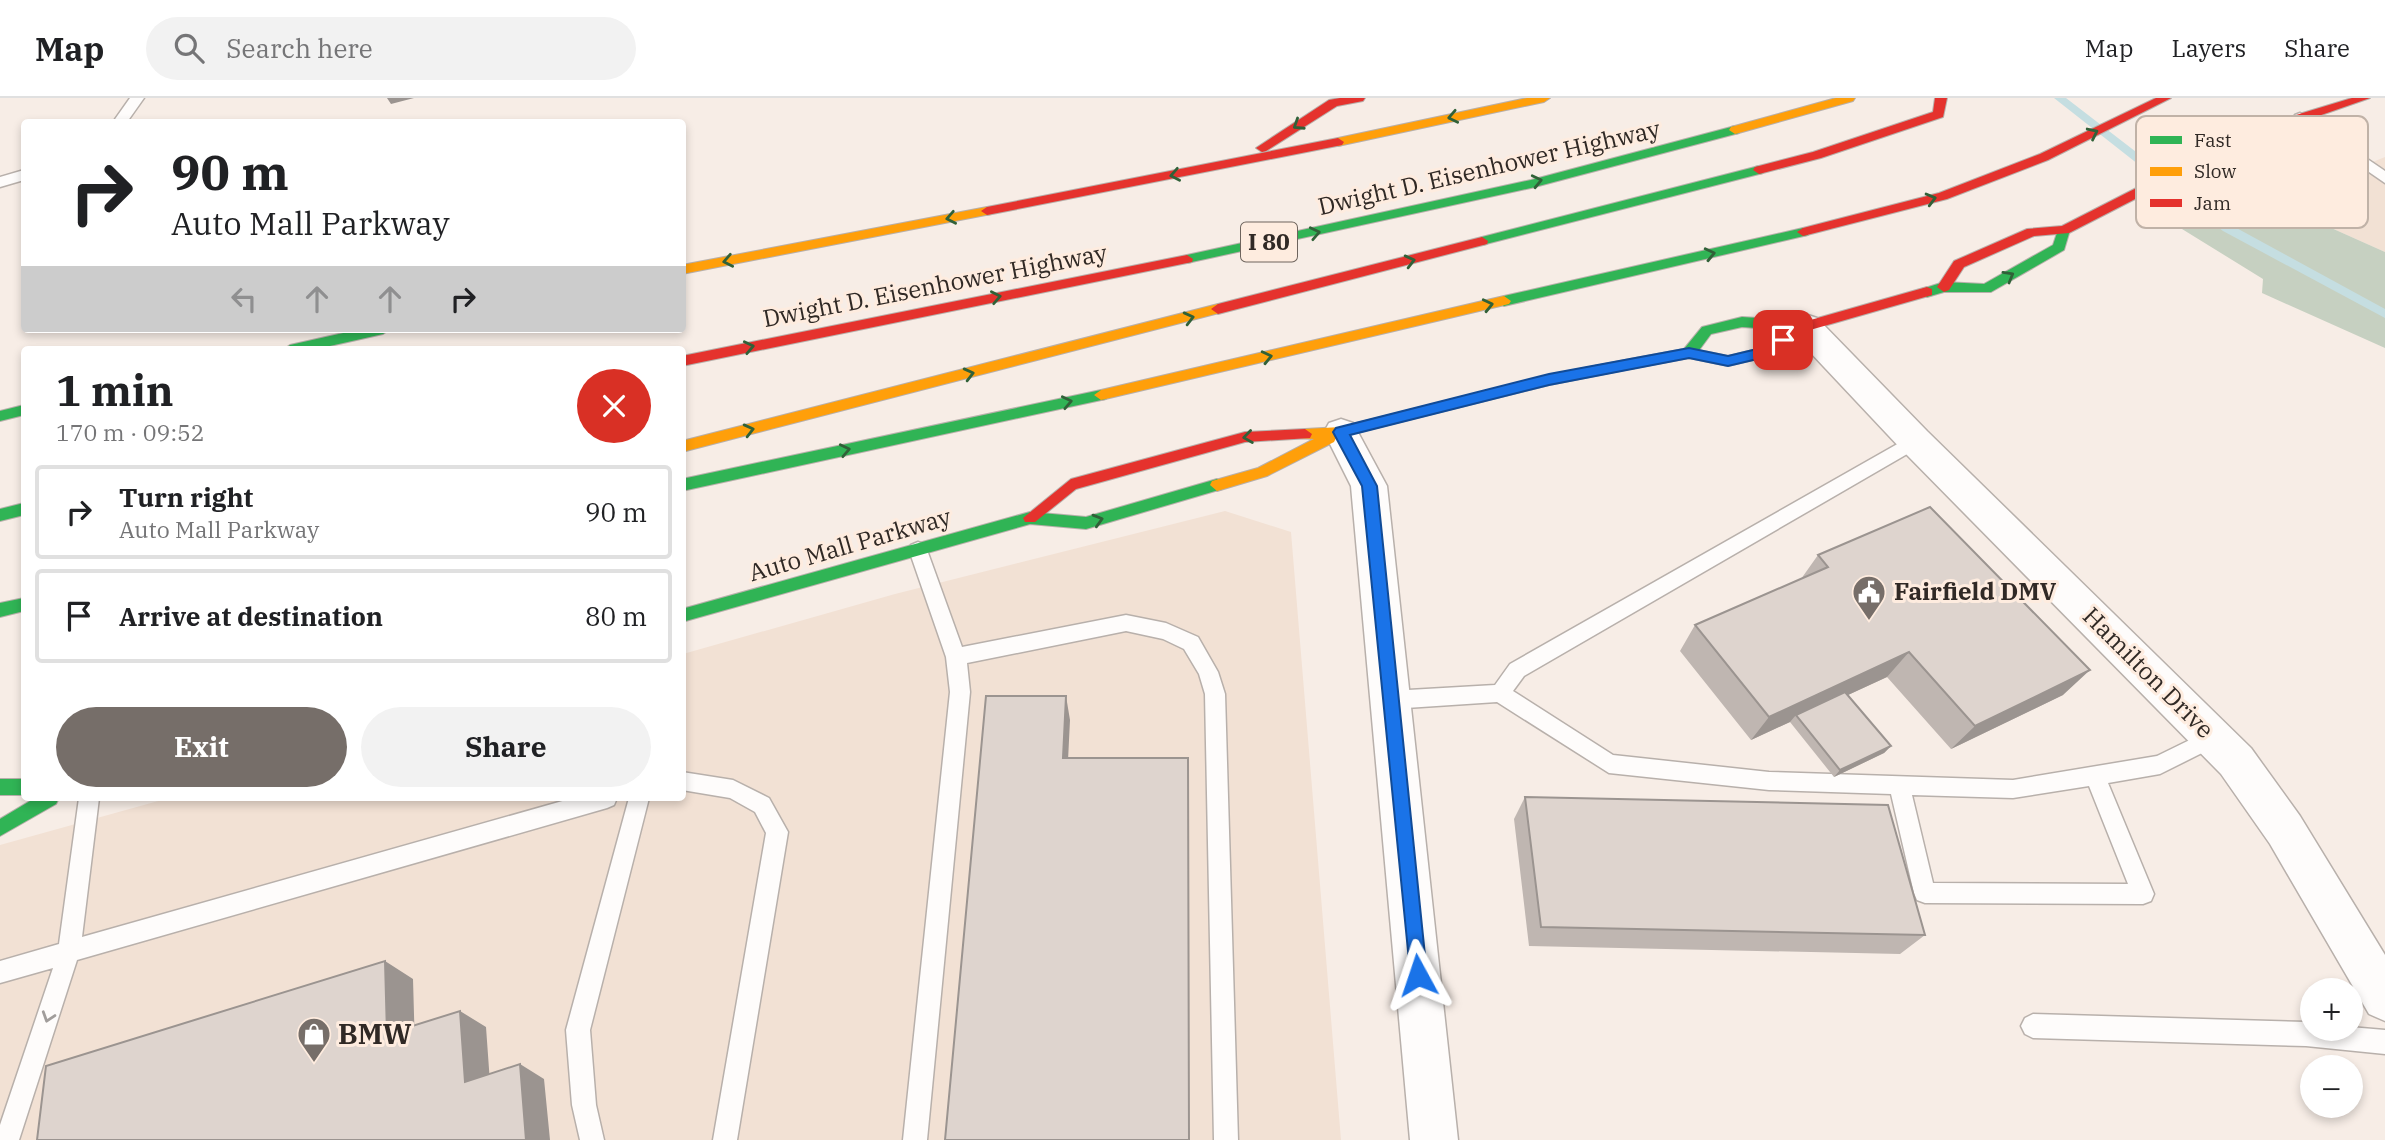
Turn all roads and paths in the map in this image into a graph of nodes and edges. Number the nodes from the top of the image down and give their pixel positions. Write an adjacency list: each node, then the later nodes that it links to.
1 (137, 98): 9 (lane)
2 (1359, 98): 10 (main road, one-way to 10)
3 (1544, 98): 10 (main road, one-way to 10)
4 (1849, 98): 23 (main road, Dwight D. Eisenhower Highway / I 80, one-way to 4)
5 (1941, 98): 28 (main road, one-way to 5)
6 (2165, 98): 29 (main road, one-way to 6)
7 (2364, 98): 8 (main road, Auto Mall Parkway)
8 (2306, 116)
9 (122, 119)
10 (1242, 162): 17 (main road, one-way to 17)
11 (2368, 166): 13 (lane)
12 (21, 176): 14 (lane)
13 (2385, 178)
14 (0, 182)
15 (2136, 193): 16 (main road, Auto Mall Parkway)
16 (2064, 230): 18 (main road, Auto Mall Parkway); 18 (main road, Auto Mall Parkway, one-way to 16)
17 (686, 269)
18 (1944, 287): 19 (main road, Auto Mall Parkway)
19 (1805, 326): 22 (main road, Auto Mall Parkway); 22 (main road, Auto Mall Parkway); 27 (street, Hamilton Drive)
20 (365, 333): 21 (main road)
21 (308, 346)
22 (1689, 353): 26 (main road, Auto Mall Parkway)
23 (686, 360)
24 (21, 411): 25 (main road)
25 (0, 416)
26 (1341, 432): 32 (main road, Auto Mall Parkway, one-way to 26); 32 (main road, Auto Mall Parkway, one-way to 32); 39 (street)
27 (1915, 441): 38 (lane); 40 (street, Hamilton Drive)
28 (686, 446)
29 (686, 484)
30 (21, 510): 31 (main road)
31 (0, 515)
32 (1030, 518): 33 (main road, Auto Mall Parkway)
33 (918, 550): 36 (main road, Auto Mall Parkway); 37 (lane)
34 (21, 606): 35 (main road)
35 (0, 610)
36 (686, 615)
37 (956, 657): 59 (lane); 60 (lane)
38 (1500, 693): 39 (lane); 43 (lane)
39 (1391, 700): 61 (street)
40 (2213, 738): 41 (lane); 53 (street, Hamilton Drive)
41 (2095, 776): 43 (lane); 43 (lane)
42 (686, 782): 58 (lane)
43 (1899, 785)
44 (0, 787): 45 (main road)
45 (21, 787)
46 (45, 801): 50 (main road)
47 (89, 801): 51 (lane)
48 (597, 801): 51 (lane)
49 (638, 801): 57 (lane)
50 (0, 828)
51 (69, 952): 52 (lane); 56 (lane, one-way to 56)
52 (0, 972)
53 (2385, 998)
54 (2033, 1026): 55 (lane)
55 (2385, 1042)
56 (7, 1140)
57 (592, 1140)
58 (725, 1140)
59 (915, 1140)
60 (1226, 1140)
61 (1434, 1140)

